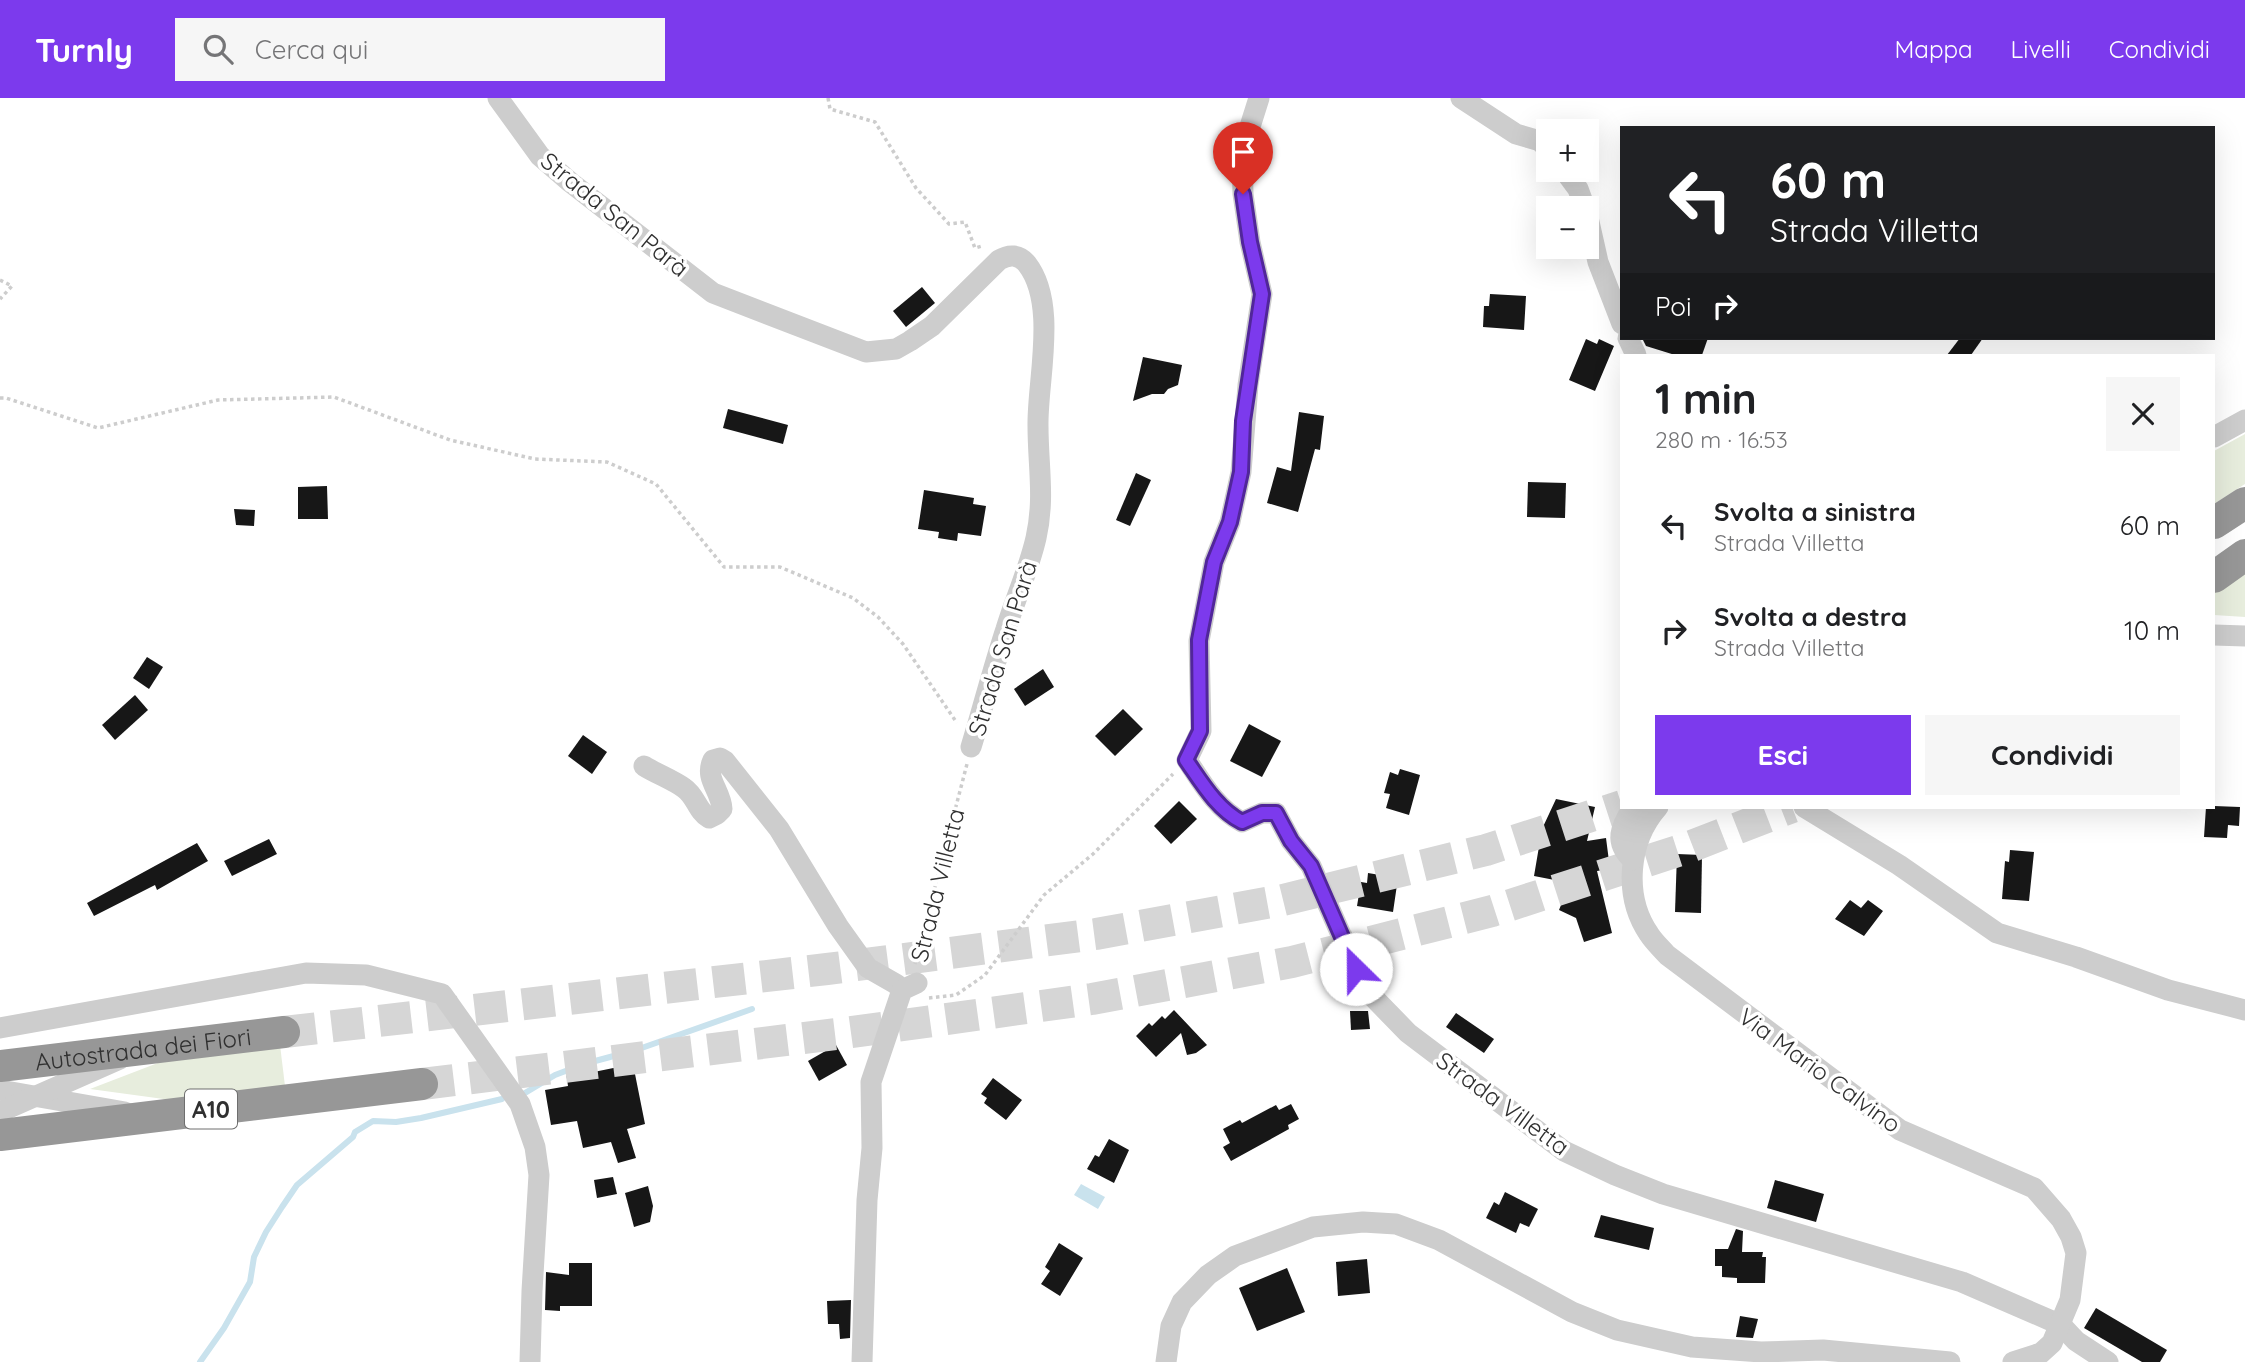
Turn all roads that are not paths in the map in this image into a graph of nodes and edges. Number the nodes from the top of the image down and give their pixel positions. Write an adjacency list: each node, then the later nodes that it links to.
1 (498, 98): 13 (street, Strada San Parà)
2 (1259, 98): 30 (street, Strada Villetta)
3 (1461, 98): 4 (street)
4 (1536, 140)
5 (1598, 259): 6 (street)
6 (1620, 319)
7 (2245, 420): 8 (street)
8 (2215, 436)
9 (2244, 556): 10 (highway)
10 (2215, 576)
11 (2215, 635): 12 (street)
12 (2245, 636)
13 (971, 747)
14 (645, 766): 32 (street)
15 (1632, 809): 18 (street)
16 (1656, 809): 18 (street, Via Mario Calvino)
17 (1807, 809): 19 (street)
18 (1633, 860): 30 (street, Via Mario Calvino)
19 (2245, 1010)
20 (0, 1028): 31 (street)
21 (284, 1032): 22 (highway, Autostrada dei Fiori)
22 (140, 1050): 23 (highway, Autostrada dei Fiori); 26 (street)
23 (0, 1066)
24 (422, 1084): 28 (highway, A10)
25 (0, 1090): 26 (street)
26 (38, 1097): 27 (street); 28 (street)
27 (0, 1112)
28 (148, 1116): 29 (highway, A10)
29 (0, 1135)
30 (2061, 1325): 35 (street, Via Mario Calvino); 36 (street, Strada Villetta)
31 (530, 1362)
32 (862, 1362)
33 (1166, 1362): 34 (street)
34 (1950, 1362)
35 (2013, 1362)
36 (2108, 1362)

